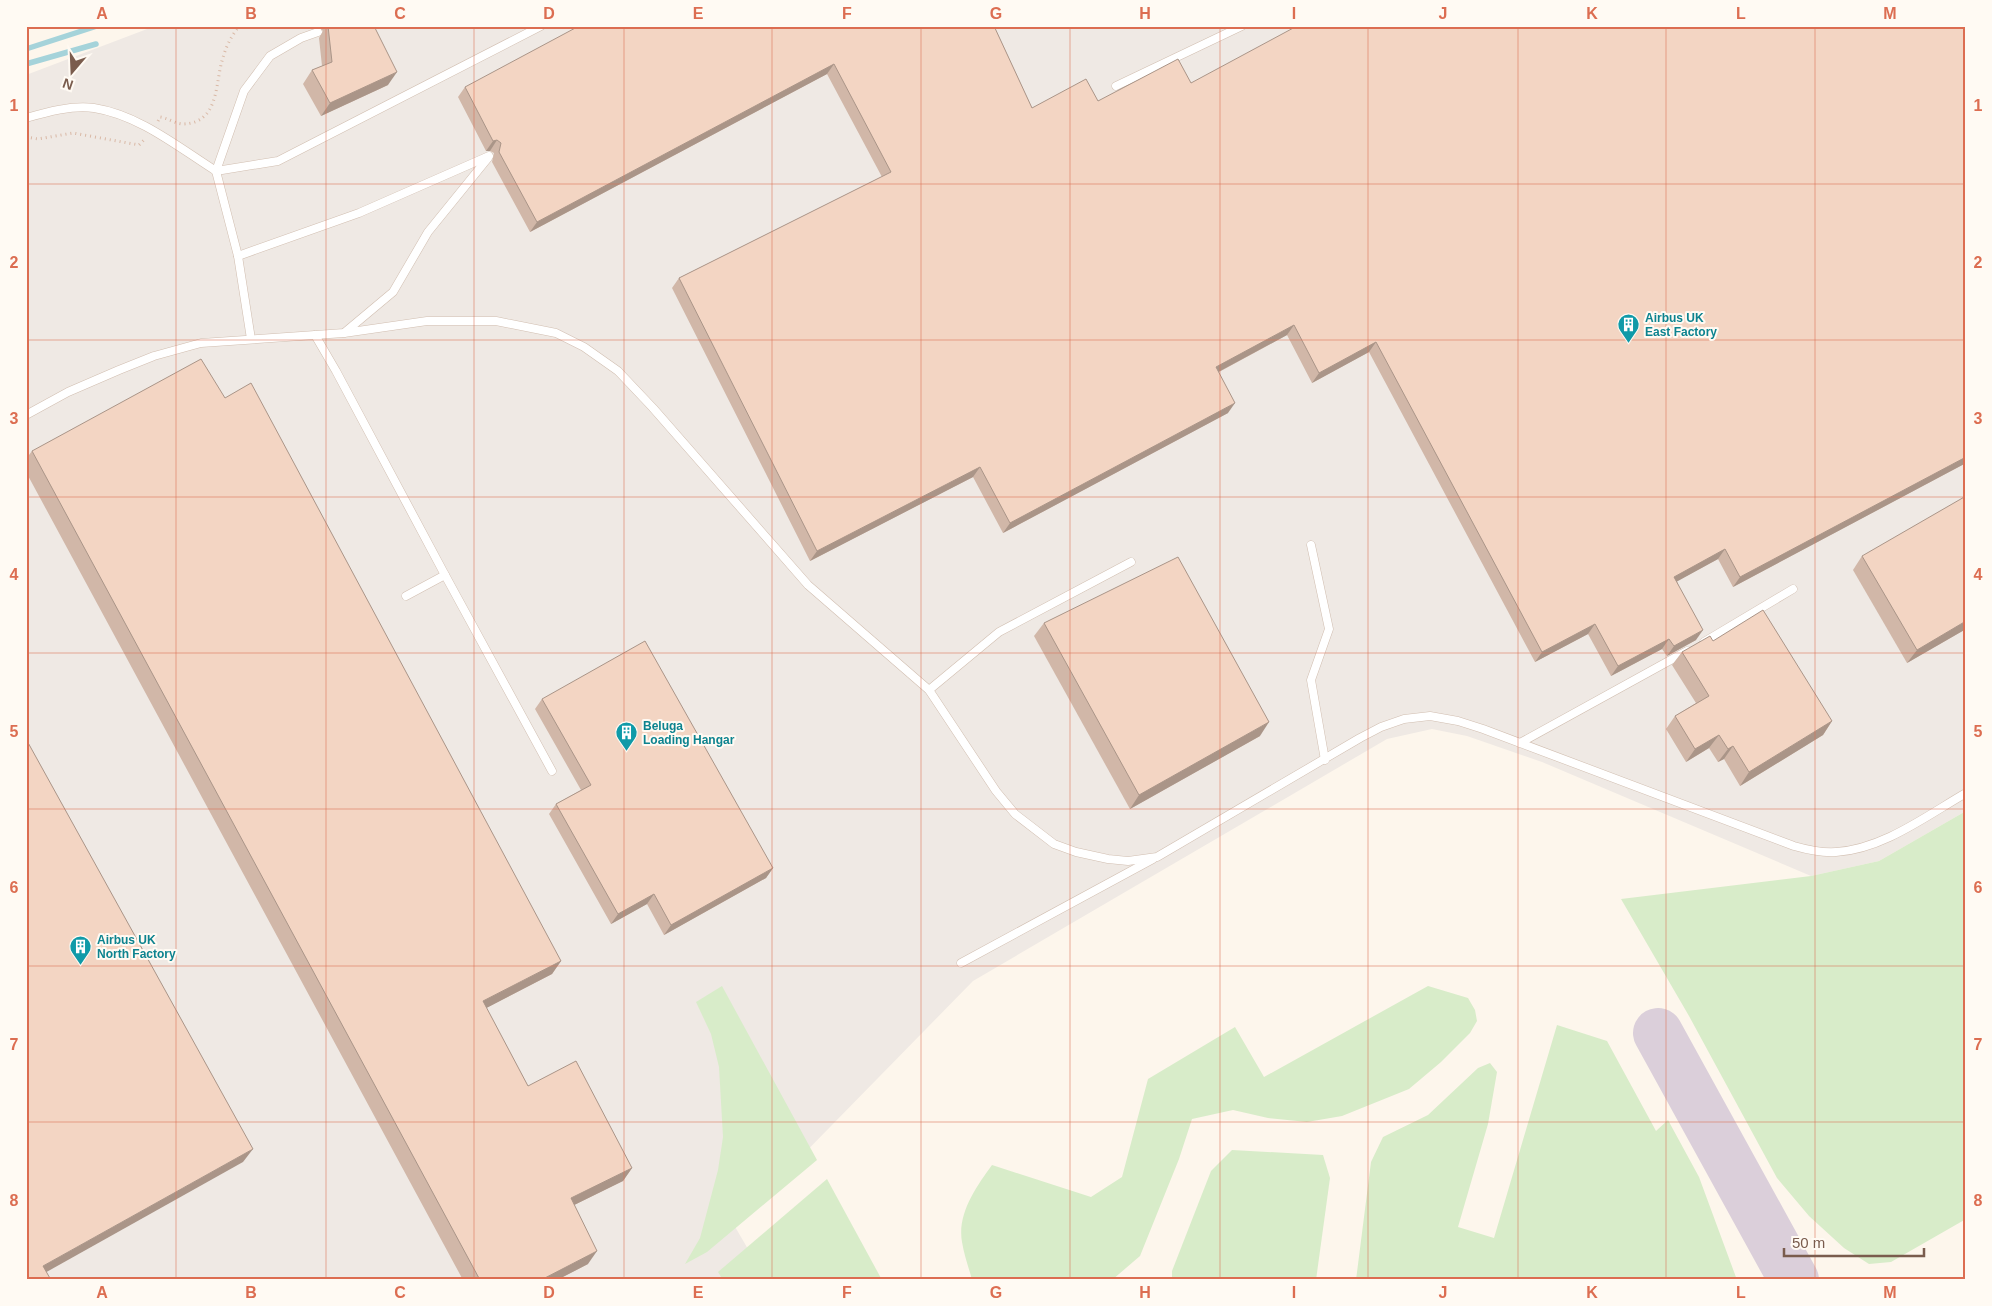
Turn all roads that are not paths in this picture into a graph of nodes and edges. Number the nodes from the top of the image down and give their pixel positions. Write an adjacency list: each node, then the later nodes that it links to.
1 (541, 26): 6 (lane)
2 (1242, 26): 4 (lane)
3 (318, 32): 6 (lane)
4 (1116, 86)
5 (26, 118): 6 (lane)
6 (216, 171): 7 (lane)
7 (238, 256): 8 (lane); 10 (lane)
8 (344, 333): 9 (lane); 17 (lane)
9 (315, 335): 10 (lane); 14 (lane)
10 (252, 339): 11 (lane)
11 (26, 415)
12 (1311, 545): 19 (lane)
13 (1132, 562): 17 (lane)
14 (444, 575): 16 (lane); 20 (lane)
15 (1793, 589): 18 (lane)
16 (406, 596)
17 (929, 690): 22 (lane)
18 (1520, 743): 19 (lane); 21 (lane)
19 (1325, 760): 22 (lane)
20 (552, 771)
21 (1966, 793)
22 (1158, 857): 23 (lane)
23 (961, 963)

